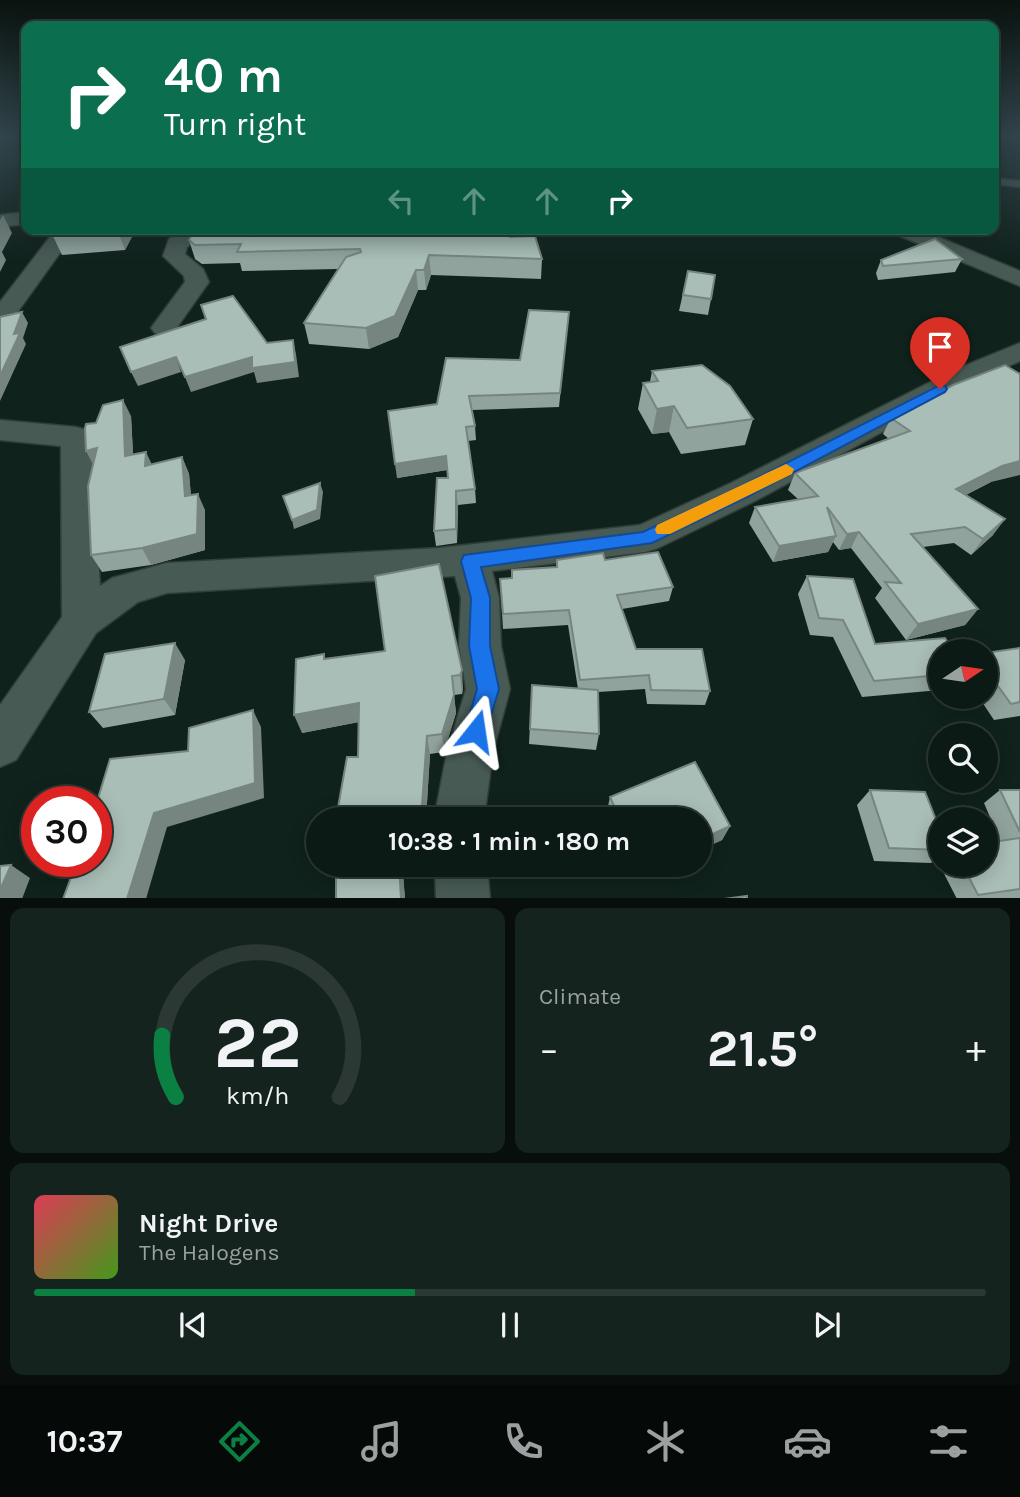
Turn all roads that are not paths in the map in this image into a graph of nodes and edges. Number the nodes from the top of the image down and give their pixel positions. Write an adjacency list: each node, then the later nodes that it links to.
1 (999, 182): 2 (lane)
2 (1020, 184)
3 (21, 219): 4 (street)
4 (0, 221)
5 (63, 235): 9 (street)
6 (190, 235): 10 (street)
7 (915, 235): 8 (street)
8 (1020, 279)
9 (0, 319)
10 (164, 328)
11 (1020, 351): 13 (street)
12 (0, 430): 14 (street)
13 (470, 561): 14 (street); 16 (street)
14 (82, 621): 15 (street)
15 (0, 744)
16 (461, 807)
17 (462, 877): 18 (street)
18 (463, 898)

